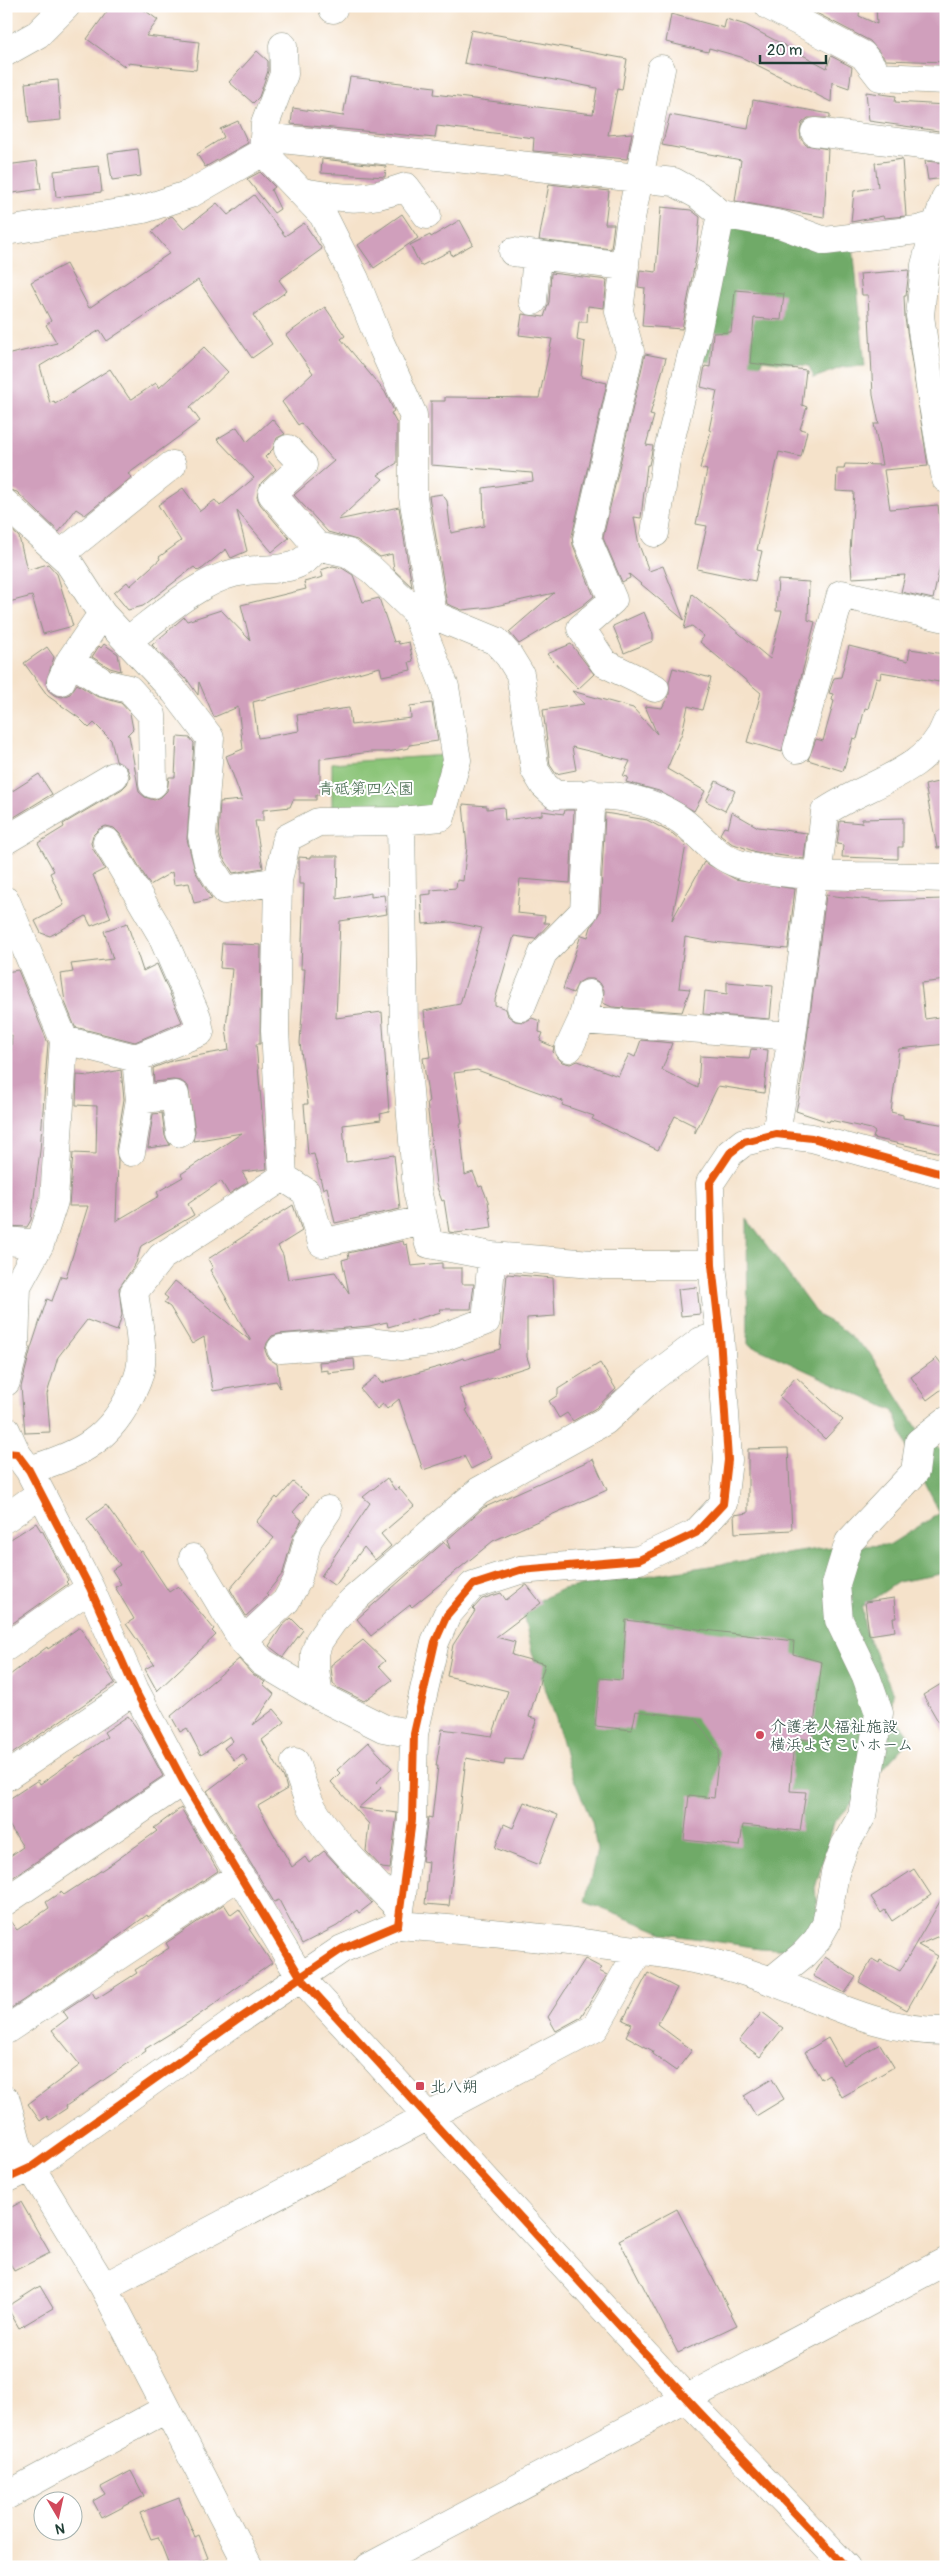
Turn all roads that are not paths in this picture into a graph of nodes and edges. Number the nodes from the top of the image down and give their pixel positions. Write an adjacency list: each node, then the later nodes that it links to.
1 (66, 6): 4 (street)
2 (769, 6): 6 (street)
3 (283, 46): 8 (street)
4 (6, 52)
5 (661, 68): 10 (street)
6 (946, 80)
7 (815, 132): 9 (street)
8 (264, 144): 10 (street); 11 (street); 16 (street)
9 (946, 148)
10 (639, 178): 14 (street); 17 (street)
11 (302, 192): 13 (street); 28 (street)
12 (946, 198): 15 (street)
13 (427, 214)
14 (721, 214): 15 (street); 25 (street)
15 (941, 224): 19 (street)
16 (6, 231)
17 (625, 266): 18 (street); 32 (street)
18 (533, 301)
19 (936, 361): 20 (street)
20 (941, 424): 23 (street)
21 (288, 449): 26 (street)
22 (172, 465): 27 (street)
23 (946, 479)
24 (6, 504): 27 (street)
25 (655, 533)
26 (317, 546): 28 (street); 31 (street)
27 (61, 554): 29 (street)
28 (424, 613): 37 (street); 38 (street)
29 (102, 614): 31 (street); 36 (street)
30 (946, 618): 34 (street)
31 (127, 641): 43 (street)
32 (655, 688)
33 (946, 724): 41 (street)
34 (797, 749)
35 (114, 776): 39 (street)
36 (153, 784)
37 (591, 793): 41 (street); 47 (street)
38 (402, 821): 43 (street); 59 (street)
39 (6, 840)
40 (107, 842): 52 (street)
41 (813, 875): 42 (street); 49 (street)
42 (946, 878)
43 (278, 881): 58 (street)
44 (6, 901): 45 (street)
45 (14, 938): 50 (street)
46 (590, 994): 48 (street)
47 (521, 1007)
48 (582, 1020): 49 (street); 51 (street)
49 (792, 1036): 55 (street)
50 (64, 1040): 52 (street); 61 (street)
51 (569, 1048)
52 (136, 1058): 53 (street)
53 (140, 1100): 54 (street); 56 (street)
54 (180, 1133)
55 (776, 1134): 57 (street); 63 (street)
56 (132, 1152)
57 (946, 1176)
58 (283, 1177): 59 (street); 69 (street)
59 (423, 1220): 62 (street)
60 (6, 1241): 61 (street)
61 (40, 1244): 65 (street)
62 (492, 1256): 63 (street); 66 (street)
63 (712, 1265): 64 (street)
64 (720, 1336): 77 (street); 78 (street)
65 (11, 1348): 67 (street)
66 (281, 1349)
67 (6, 1382)
68 (946, 1421): 87 (street)
69 (20, 1460): 71 (street); 73 (street)
70 (328, 1510): 74 (street)
71 (6, 1518)
72 (193, 1558): 74 (street)
73 (90, 1588): 75 (street); 76 (street)
74 (243, 1641): 77 (street)
75 (6, 1647)
76 (135, 1690): 80 (street); 81 (street)
77 (319, 1696): 78 (street)
78 (414, 1734): 84 (street)
79 (295, 1762): 84 (street)
80 (6, 1777)
81 (183, 1781): 82 (street); 83 (street)
82 (240, 1875): 86 (street); 88 (street)
83 (6, 1901)
84 (399, 1916): 85 (street); 86 (street)
85 (639, 1950): 87 (street); 91 (street)
86 (301, 1978): 91 (street); 92 (street)
87 (771, 1981): 89 (street)
88 (6, 2030)
89 (946, 2031)
90 (6, 2100): 92 (street)
91 (428, 2116): 94 (street); 95 (street)
92 (18, 2173): 94 (street)
93 (946, 2261): 95 (street)
94 (104, 2287): 96 (street)
95 (686, 2398): 99 (street); 100 (street)
96 (166, 2409): 97 (street); 98 (street)
97 (6, 2496)
98 (249, 2567)
99 (369, 2567)
100 (846, 2567)

